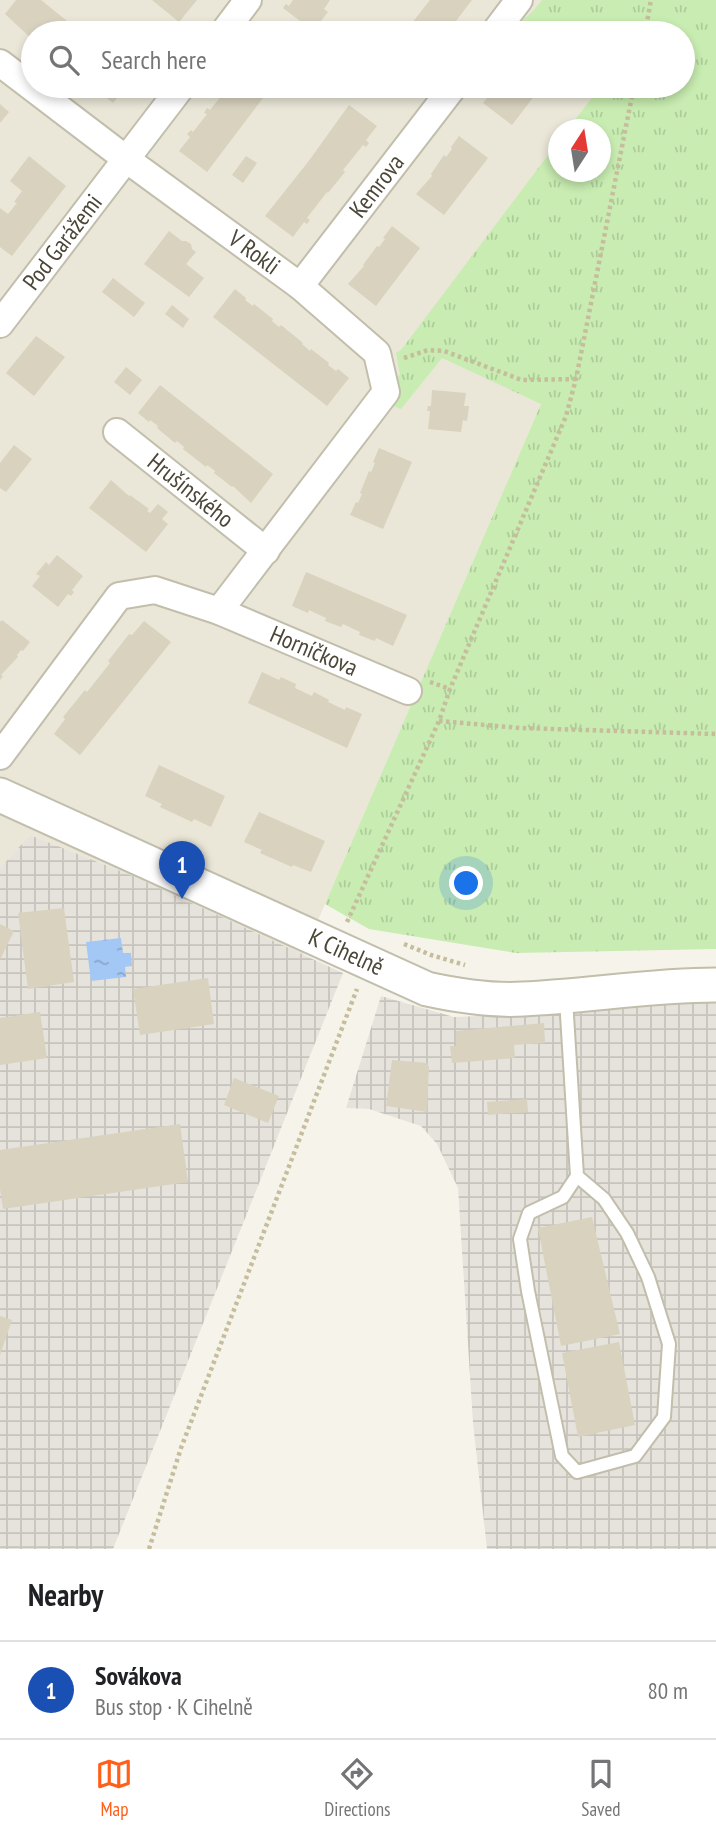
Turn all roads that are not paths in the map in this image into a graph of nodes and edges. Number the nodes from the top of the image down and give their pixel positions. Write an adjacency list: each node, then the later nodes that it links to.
1 (248, 0): 3 (street)
2 (519, 0): 4 (street)
3 (232, 21)
4 (503, 21)
5 (0, 63): 6 (street, V Rokli)
6 (21, 79)
7 (46, 98): 10 (street, V Rokli)
8 (173, 98): 10 (street, Pod Garážemi)
9 (445, 98): 11 (street, Kemrova)
10 (126, 159): 11 (street, V Rokli); 12 (street, Pod Garážemi)
11 (300, 286): 14 (street, V Rokli)
12 (0, 324)
13 (117, 432): 14 (street, Hrušínského)
14 (266, 551): 15 (street)
15 (219, 611): 16 (street, Horníčkova); 17 (street, Horníčkova)
16 (408, 691)
17 (0, 756)
18 (0, 795): 20 (street, K Cihelně)
19 (716, 985): 20 (street, K Cihelně)
20 (566, 995): 21 (lane)
21 (578, 1176): 21 (lane)

